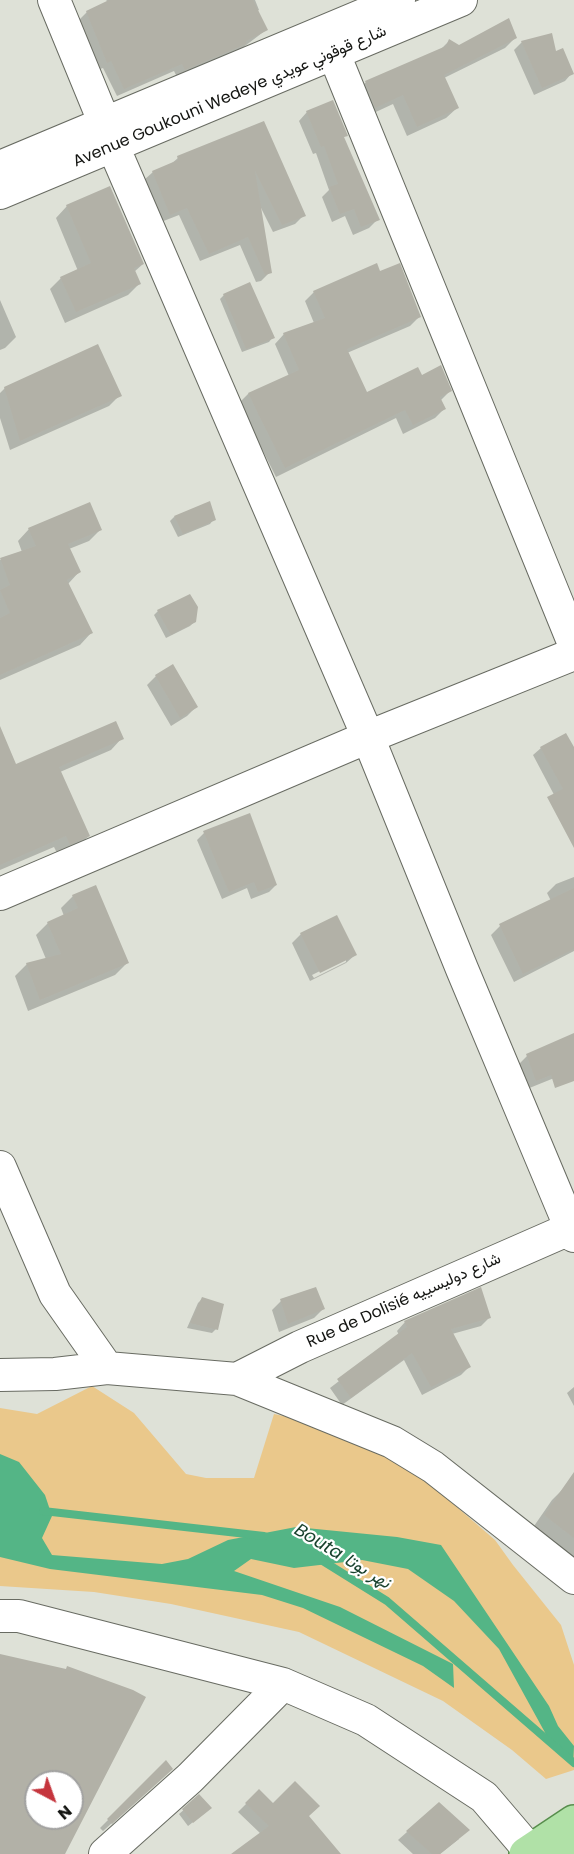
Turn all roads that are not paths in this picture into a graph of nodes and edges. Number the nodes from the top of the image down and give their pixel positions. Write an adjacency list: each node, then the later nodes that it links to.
1 (54, 0): 5 (street)
2 (399, 0): 5 (street, Avenue Goukouni Wedeye شارع قوقوني عويدي)
3 (460, 0): 4 (street, Avenue Goukouni Wedeye شارع قوقوني عويدي)
4 (334, 54): 5 (street, Avenue Goukouni Wedeye شارع قوقوني عويدي); 8 (street)
5 (109, 135): 6 (street, Avenue Goukouni Wedeye شارع قوقوني عويدي); 7 (street, Avenue Goukouni Wedeye شارع قوقوني عويدي); 10 (street)
6 (0, 167)
7 (0, 193)
8 (574, 644)
9 (574, 654): 10 (street)
10 (368, 737): 11 (street); 13 (street)
11 (0, 894)
12 (0, 1167): 14 (street)
13 (573, 1230): 16 (street, Rue de Dolisié شارع دوليسييه)
14 (108, 1368): 15 (street); 16 (street)
15 (0, 1375)
16 (237, 1379): 17 (street)
17 (574, 1578)
18 (0, 1616): 19 (street)
19 (283, 1684): 21 (street); 22 (street)
20 (570, 1839): 21 (main road)
21 (528, 1853)
22 (105, 1854)

